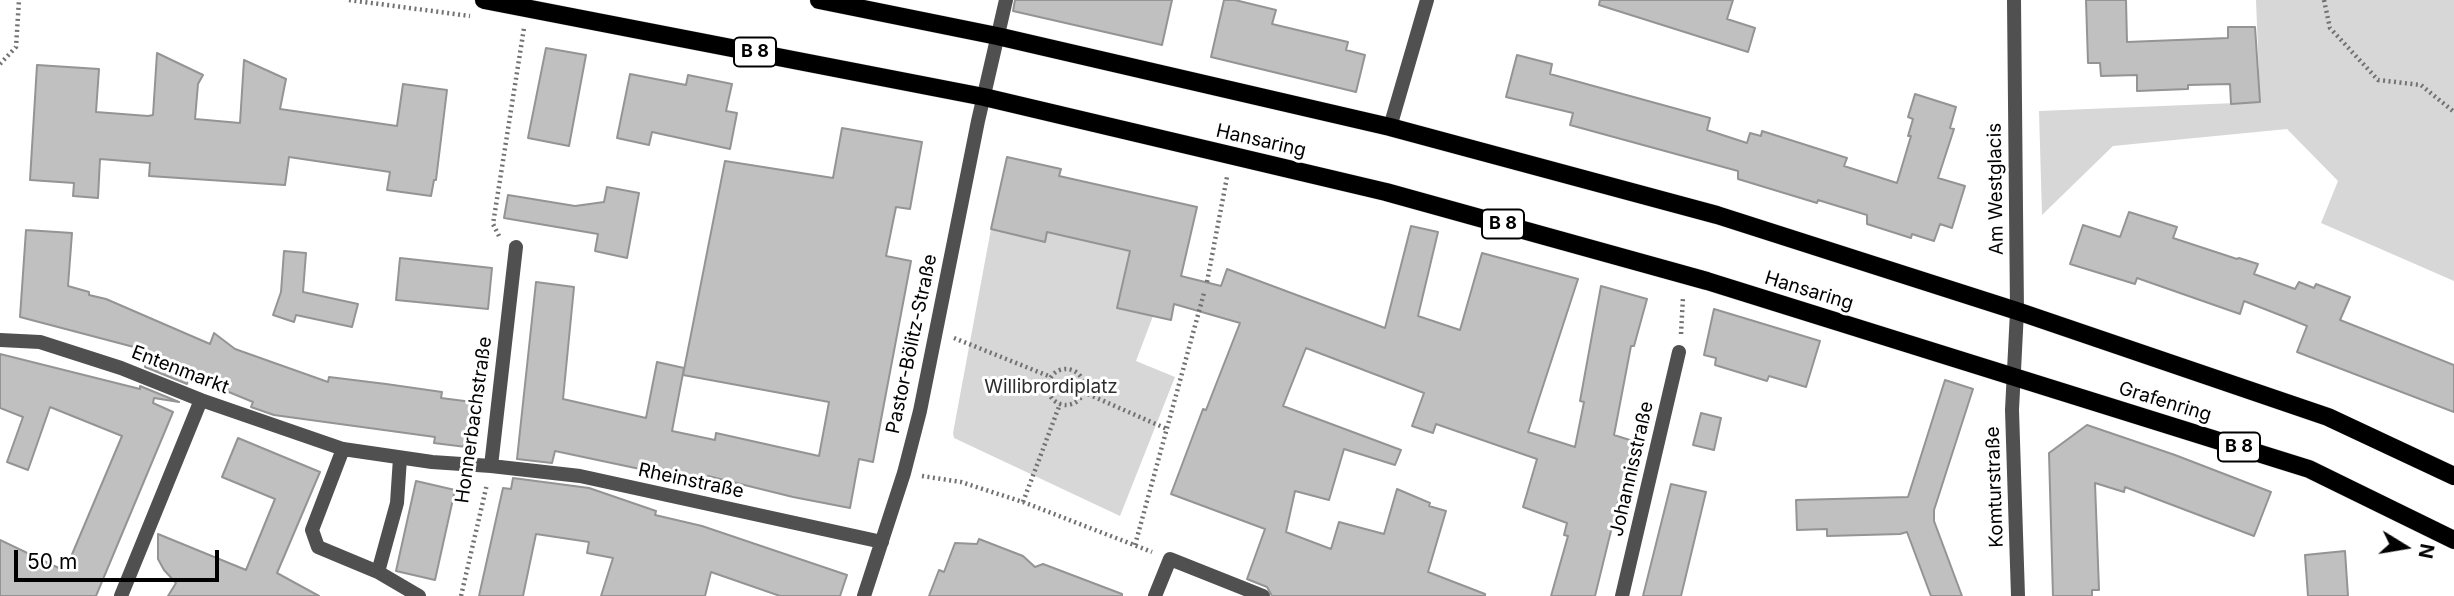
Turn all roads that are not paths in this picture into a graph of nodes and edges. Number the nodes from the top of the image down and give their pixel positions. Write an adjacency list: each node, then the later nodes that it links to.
1 (484, 0): 7 (main road, Hansaring / B 8)
2 (819, 0): 6 (main road)
3 (1006, 0): 6 (street, Pastor-Bölitz-Straße)
4 (1427, 0): 8 (street)
5 (2014, 0): 10 (street, Am Westglacis)
6 (998, 36): 7 (street, Pastor-Bölitz-Straße); 8 (main road)
7 (984, 97): 13 (main road, Hansaring / B 8); 20 (street, Pastor-Bölitz-Straße)
8 (1390, 127): 10 (main road)
9 (516, 247): 17 (street, Honnerbachstraße)
10 (2017, 311): 13 (street, Am Westglacis); 18 (main road, Grafenring)
11 (0, 340): 14 (street, Entenmarkt)
12 (1679, 352): 27 (street, Johannisstraße)
13 (2015, 377): 19 (main road, Grafenring / B 8); 28 (street, Komturstraße)
14 (201, 400): 15 (street, Entenmarkt); 22 (street)
15 (343, 449): 16 (street, Entenmarkt); 21 (street)
16 (400, 458): 17 (street, Entenmarkt); 21 (street)
17 (491, 466): 20 (street, Rheinstraße)
18 (2454, 476)
19 (2454, 540)
20 (882, 542): 24 (street, Pastor-Bölitz-Straße)
21 (378, 572): 23 (street)
22 (121, 596)
23 (419, 596)
24 (864, 596)
25 (1155, 596): 26 (street)
26 (1263, 596)
27 (1622, 596)
28 (2018, 596)

